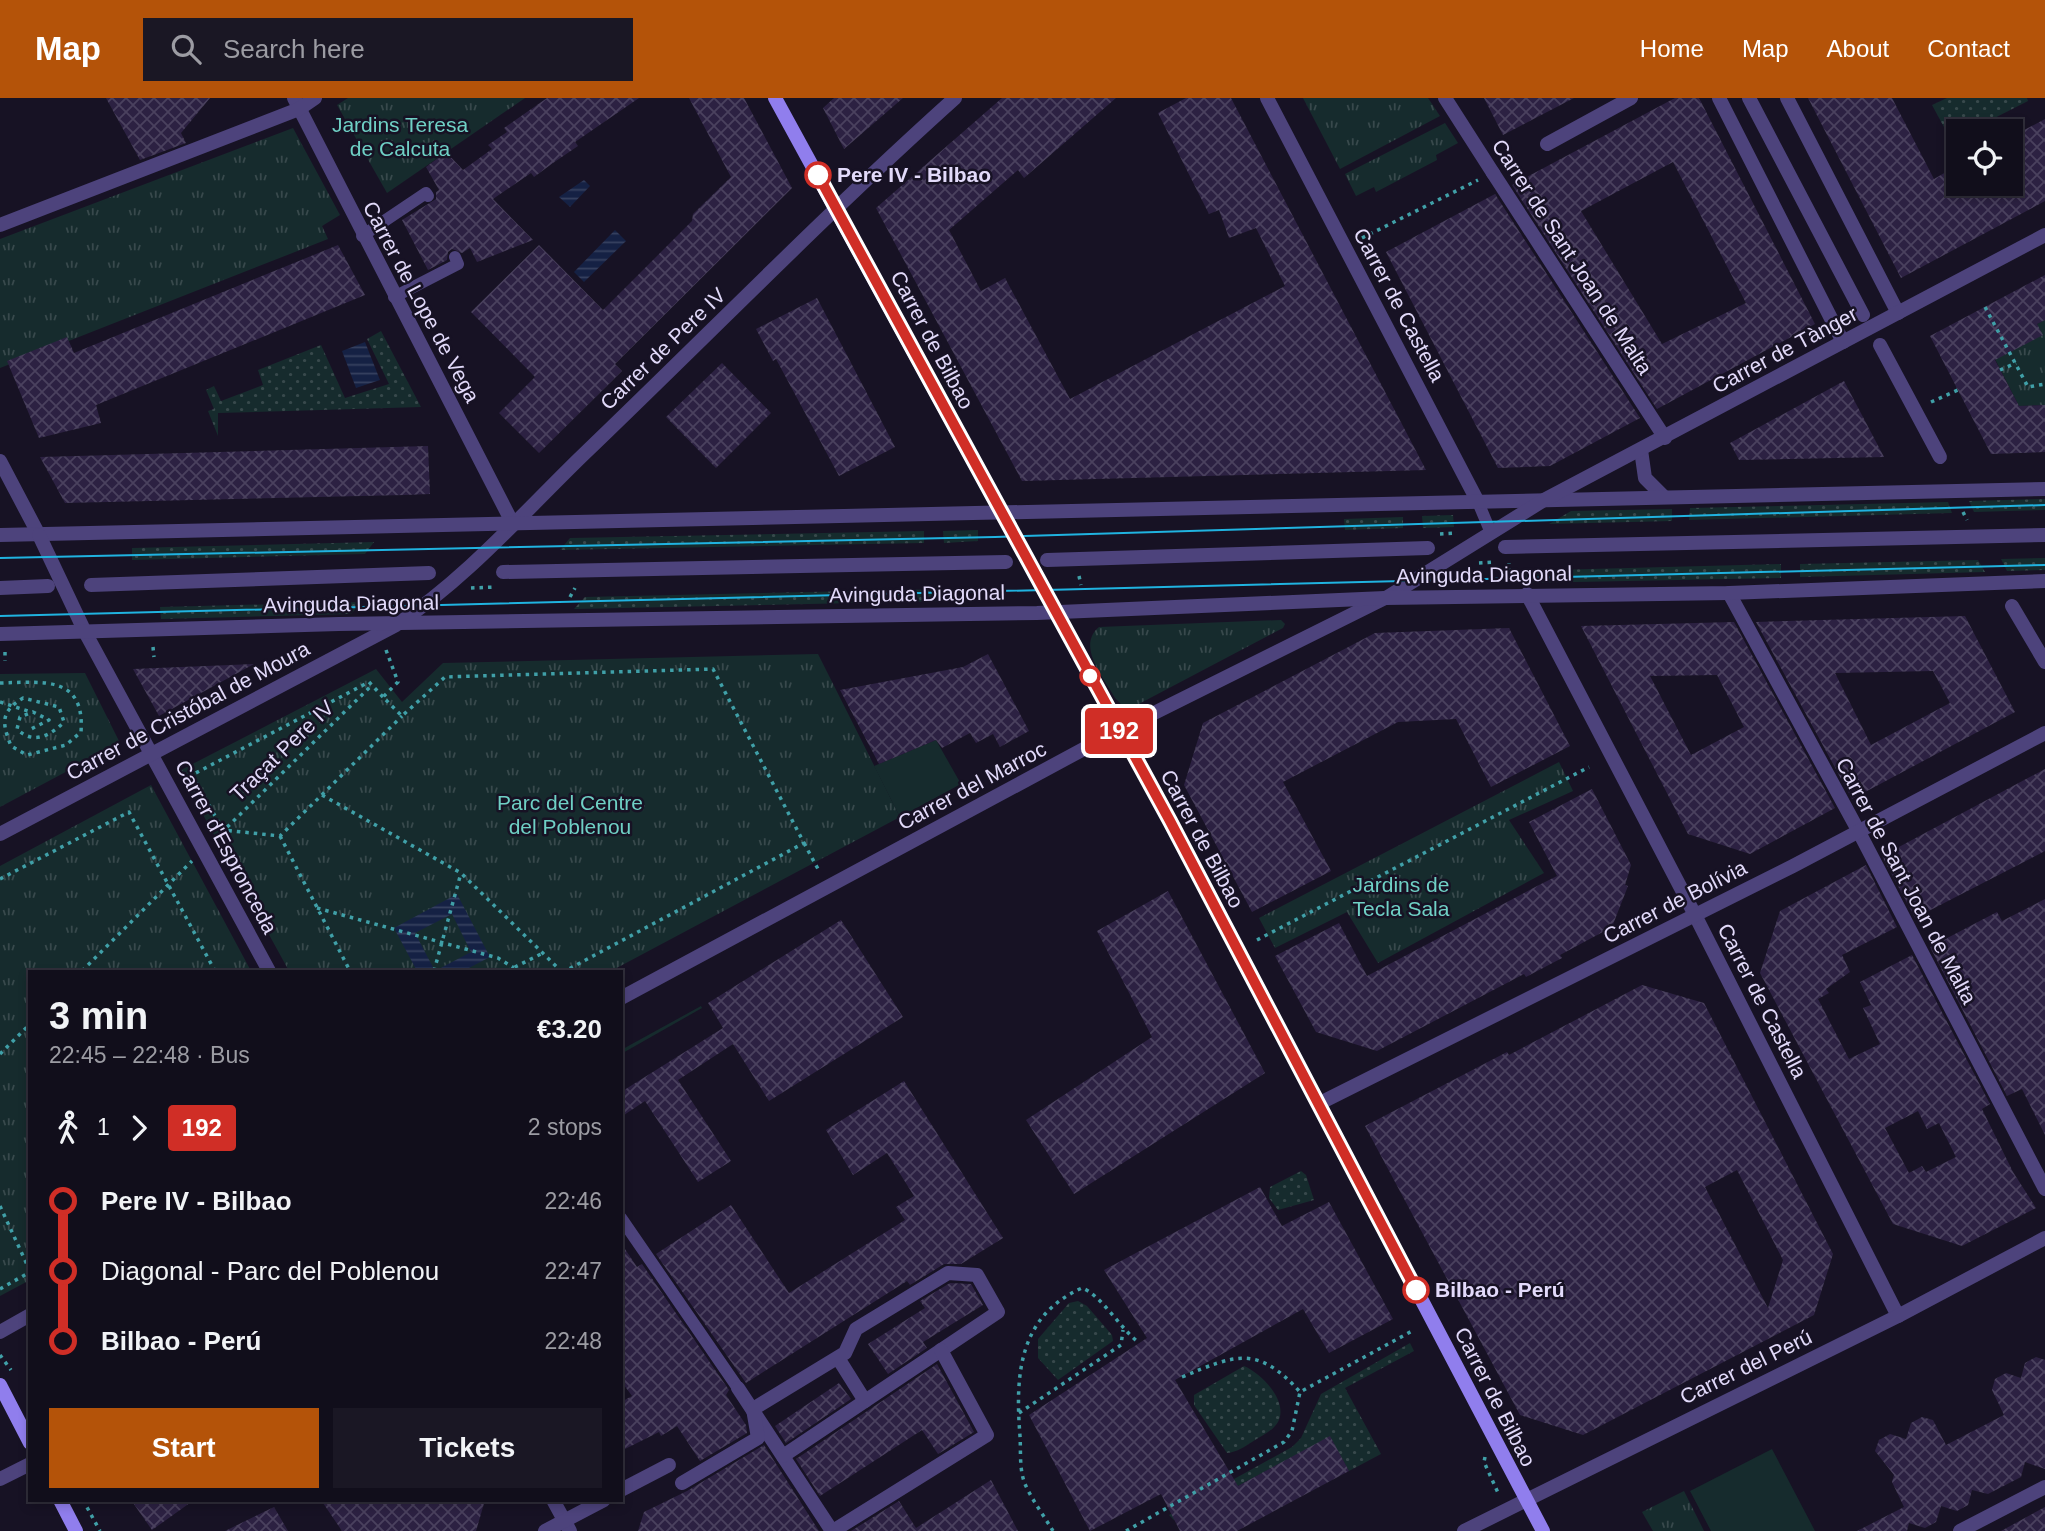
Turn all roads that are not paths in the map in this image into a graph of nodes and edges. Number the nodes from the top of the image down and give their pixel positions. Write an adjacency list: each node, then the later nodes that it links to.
1 (315, 98): 10 (street)
2 (775, 98): 13 (main road, Carrer de Bilbao)
3 (955, 98): 13 (street, Carrer de Pere IV)
4 (1267, 98): 30 (street, Carrer de Castella)
5 (1445, 98): 23 (street, Carrer de Sant Joan de Malta)
6 (1631, 98): 11 (street)
7 (1719, 98): 21 (street)
8 (1749, 98): 20 (street)
9 (1787, 98): 19 (street)
10 (297, 103): 14 (street); 15 (street, Carrer de Lope de Vega)
11 (1547, 144)
12 (428, 197): 15 (lane)
13 (836, 206): 31 (main road, Carrer de Bilbao); 32 (street, Carrer de Pere IV)
14 (0, 225)
15 (362, 236): 18 (street, Carrer de Lope de Vega)
16 (2045, 236): 19 (street, Carrer de Tànger)
17 (455, 257): 18 (lane)
18 (394, 297): 32 (street, Carrer de Lope de Vega)
19 (1898, 313): 21 (street, Carrer de Tànger)
20 (1863, 315)
21 (1843, 342): 23 (street, Carrer de Tànger)
22 (1880, 345): 25 (street)
23 (1665, 438): 24 (street, Carrer de Tànger)
24 (1641, 450): 28 (street); 29 (street, Carrer de Tànger)
25 (1940, 457)
26 (0, 461): 35 (street)
27 (2045, 489): 28 (street)
28 (1664, 497): 29 (street)
29 (1544, 500): 30 (street); 33 (street, Carrer de Tànger)
30 (1478, 502): 31 (street); 33 (lane, Carrer de Castella)
31 (1001, 514): 32 (street); 51 (main road, Carrer de Bilbao)
32 (513, 524): 35 (street); 52 (street, Carrer de Pere IV)
33 (1492, 533): 49 (street, Carrer del Marroc)
34 (0, 535): 35 (street)
35 (39, 535): 53 (street, Carrer d'Espronceda)
36 (2045, 535): 37 (street, Avinguda Diagonal)
37 (1504, 547)
38 (1428, 548): 39 (street, Avinguda Diagonal)
39 (1047, 560)
40 (1006, 562): 41 (street, Avinguda Diagonal)
41 (503, 572)
42 (429, 573): 44 (street, Avinguda Diagonal)
43 (2045, 581): 47 (street, Avinguda Diagonal)
44 (91, 585)
45 (48, 586): 46 (street)
46 (0, 588)
47 (1729, 593): 48 (street, Avinguda Diagonal); 59 (street, Carrer de Sant Joan de Malta)
48 (1527, 594): 49 (street, Avinguda Diagonal); 61 (street, Carrer de Castella)
49 (1385, 598): 51 (street, Avinguda Diagonal); 56 (street, Carrer del Marroc)
50 (2012, 606): 55 (street)
51 (1057, 612): 52 (street, Avinguda Diagonal); 56 (main road, Carrer de Bilbao)
52 (396, 625): 53 (street, Avinguda Diagonal); 58 (street, Carrer de Cristóbal de Moura)
53 (85, 632): 54 (street, Avinguda Diagonal); 58 (street, Carrer d'Espronceda)
54 (0, 634)
55 (2045, 662)
56 (1119, 730): 63 (street, Carrer del Marroc); 64 (main road, Carrer de Bilbao)
57 (2045, 733): 59 (street, Carrer de Bolívia)
58 (151, 753): 60 (street, Carrer de Cristóbal de Moura); 62 (street, Carrer d'Espronceda)
59 (1859, 832): 61 (street, Carrer de Bolívia); 65 (street, Carrer de Sant Joan de Malta)
60 (0, 834)
61 (1695, 915): 64 (street, Carrer de Bolívia); 69 (street, Carrer de Castella)
62 (268, 970)
63 (623, 997)
64 (1320, 1103): 85 (main road, Carrer de Bilbao)
65 (2045, 1189)
66 (623, 1221): 74 (lane)
67 (2045, 1238): 69 (street, Carrer del Perú)
68 (28, 1316): 70 (street)
69 (1898, 1316): 85 (street, Carrer del Perú)
70 (0, 1332)
71 (941, 1350): 72 (street); 75 (street); 92 (street)
72 (838, 1358): 75 (street); 76 (street)
73 (0, 1385): 77 (main road)
74 (738, 1388): 76 (street)
75 (865, 1401): 78 (street)
76 (753, 1409): 78 (street); 82 (street)
77 (28, 1439)
78 (783, 1456): 92 (street)
79 (28, 1465): 81 (street)
80 (670, 1465): 84 (street)
81 (0, 1479)
82 (682, 1483)
83 (2045, 1487): 95 (street)
84 (623, 1489)
85 (1525, 1499): 93 (street, Carrer del Perú); 94 (main road, Carrer de Bilbao)
86 (61, 1502): 90 (main road)
87 (554, 1502): 89 (street)
88 (601, 1502): 89 (street)
89 (567, 1526): 91 (street)
90 (76, 1531)
91 (545, 1531)
92 (833, 1531)
93 (1464, 1531)
94 (1542, 1531)
95 (1960, 1531)

